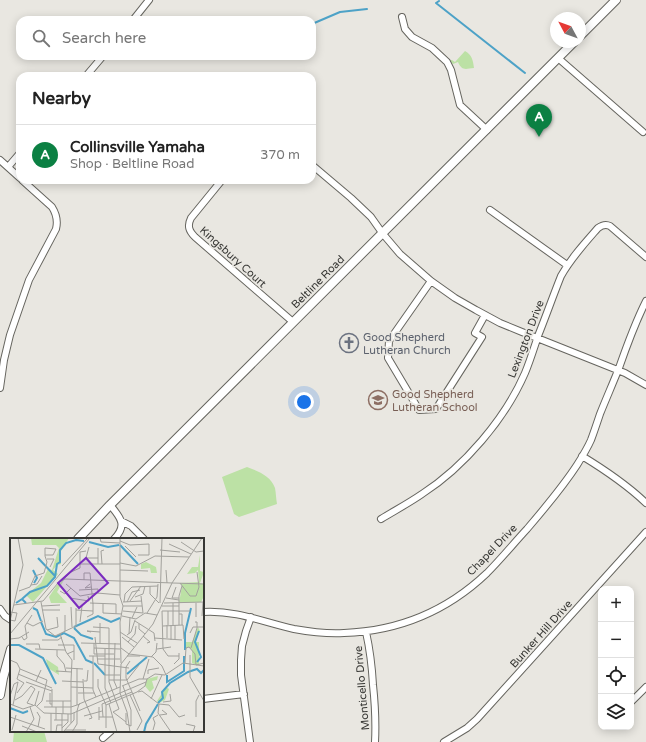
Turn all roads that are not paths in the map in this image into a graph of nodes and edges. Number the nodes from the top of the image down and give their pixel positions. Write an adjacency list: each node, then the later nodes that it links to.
1 (149, 0): 3 (street)
2 (616, 0): 5 (main road)
3 (136, 16)
4 (402, 17): 10 (street)
5 (586, 30)
6 (568, 48): 7 (main road, Beltline Road)
7 (558, 58): 10 (main road, Beltline Road); 11 (street)
8 (100, 60): 9 (street)
9 (90, 72)
10 (487, 130): 20 (main road, Beltline Road)
11 (642, 132)
12 (16, 158): 14 (street)
13 (0, 160): 14 (street)
14 (8, 167): 16 (street)
15 (316, 168): 20 (street)
16 (16, 174)
17 (27, 184): 30 (street)
18 (219, 184): 26 (street, Kingsbury Court)
19 (490, 210): 22 (street)
20 (383, 234): 23 (street); 26 (main road, Beltline Road)
21 (646, 257): 22 (street, Lexington Drive)
22 (567, 265): 27 (street, Lexington Drive)
23 (431, 281): 25 (street); 25 (street)
24 (646, 302): 28 (street, Chapel Drive)
25 (485, 315): 27 (street)
26 (293, 322): 33 (main road, Beltline Road)
27 (538, 338): 28 (street); 34 (street, Lexington Drive)
28 (618, 370): 29 (street); 31 (street, Chapel Drive)
29 (646, 385)
30 (0, 388)
31 (582, 456): 32 (street); 44 (street, Chapel Drive)
32 (646, 502)
33 (110, 505): 35 (street); 37 (main road, Beltline Road)
34 (381, 519)
35 (121, 521): 38 (street); 39 (street)
36 (646, 532): 56 (street, Bunker Hill Drive)
37 (79, 538)
38 (115, 538)
39 (143, 538)
40 (0, 609): 43 (street)
41 (204, 612): 42 (street, Chapel Drive)
42 (250, 617): 44 (street, Chapel Drive); 48 (street)
43 (10, 619)
44 (366, 632): 55 (street, Monticello Drive)
45 (10, 652): 46 (main road)
46 (1, 678): 49 (main road)
47 (646, 687): 51 (street)
48 (244, 694): 50 (street); 54 (street)
49 (0, 695)
50 (204, 699)
51 (634, 699)
52 (110, 732): 53 (street)
53 (103, 738)
54 (250, 742)
55 (375, 742)
56 (444, 742)

